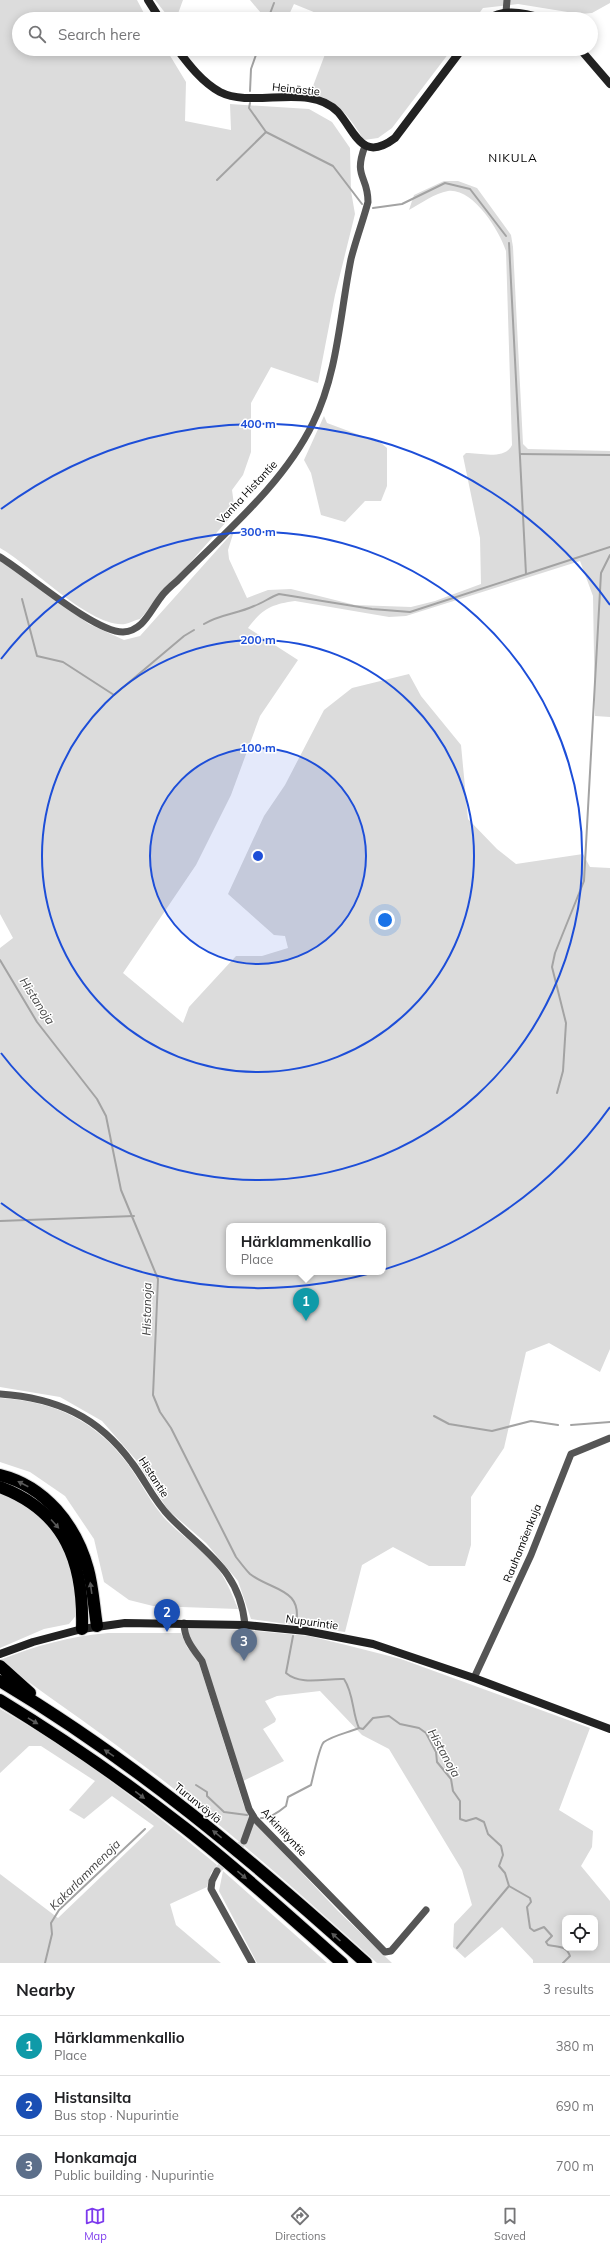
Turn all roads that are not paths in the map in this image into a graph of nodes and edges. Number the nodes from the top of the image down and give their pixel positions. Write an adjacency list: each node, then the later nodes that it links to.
1 (148, 0): 3 (main road)
2 (507, 0): 4 (street)
3 (156, 12)
4 (506, 12)
5 (183, 56): 9 (main road, Heinästie)
6 (457, 56): 9 (main road)
7 (586, 56): 8 (main road)
8 (610, 84)
9 (365, 146): 10 (street, Vanha Histantie)
10 (0, 557)
11 (0, 1394): 16 (street, Histantie)
12 (610, 1438): 21 (street, Rauhamäenkuja)
13 (0, 1475): 17 (highway, one-way to 13)
14 (0, 1487): 18 (highway, one-way to 18)
15 (184, 1623): 16 (main road, Nupurintie); 17 (main road, Nupurintie); 26 (street, Arkiniityntie)
16 (245, 1625): 21 (main road, Nupurintie)
17 (97, 1626): 18 (main road, Nupurintie)
18 (82, 1629): 19 (main road, Nupurintie)
19 (0, 1654)
20 (0, 1666): 24 (highway)
21 (474, 1678): 25 (main road, Nupurintie)
22 (0, 1681): 24 (highway, Turunväylä)
23 (0, 1700): 31 (highway, one-way to 31)
24 (58, 1718): 32 (highway, Turunväylä, one-way to 24)
25 (610, 1729)
26 (253, 1816): 27 (street); 29 (street, Arkiniityntie)
27 (244, 1841)
28 (217, 1871): 30 (street)
29 (426, 1910)
30 (252, 1963)
31 (342, 1963)
32 (366, 1963)

